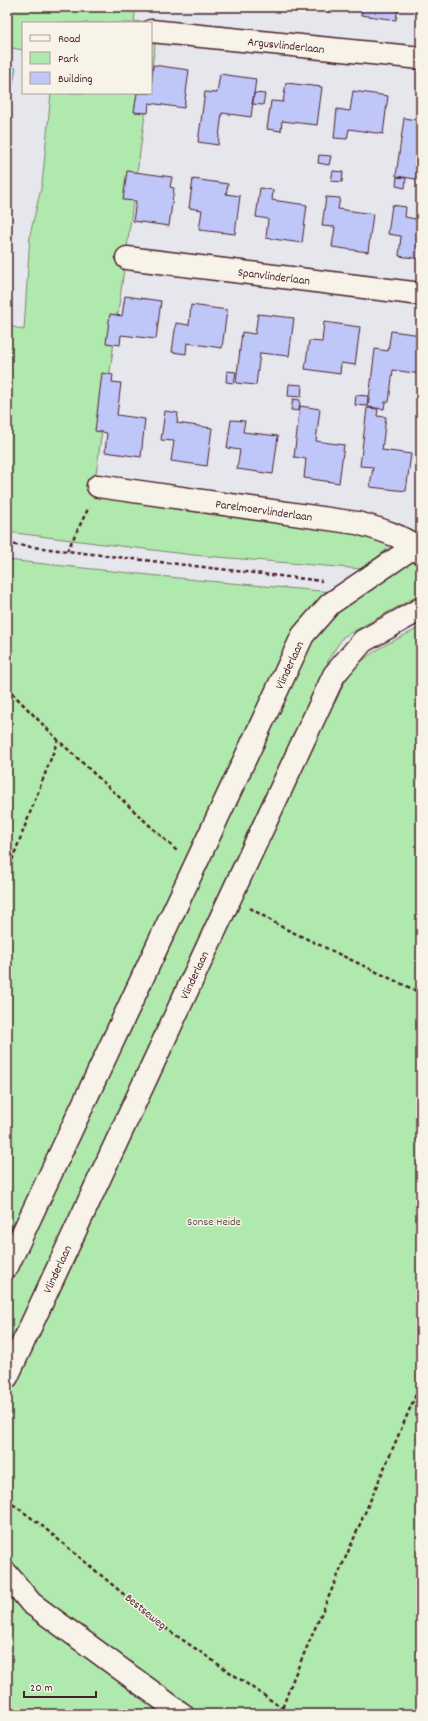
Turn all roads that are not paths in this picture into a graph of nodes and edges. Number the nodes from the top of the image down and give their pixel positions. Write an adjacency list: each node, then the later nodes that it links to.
1 (152, 31): 2 (street, Argusvlinderlaan)
2 (421, 58)
3 (127, 258): 4 (street, Spanvlinderlaan)
4 (421, 294)
5 (98, 486): 6 (street, Parelmoervlinderlaan)
6 (419, 547): 8 (street, Vlinderlaan)
7 (421, 609): 9 (street, Vlinderlaan)
8 (7, 1267)
9 (7, 1377)
10 (7, 1574): 12 (street)
11 (7, 1593): 12 (street)
12 (31, 1603): 13 (street)
13 (182, 1714)

